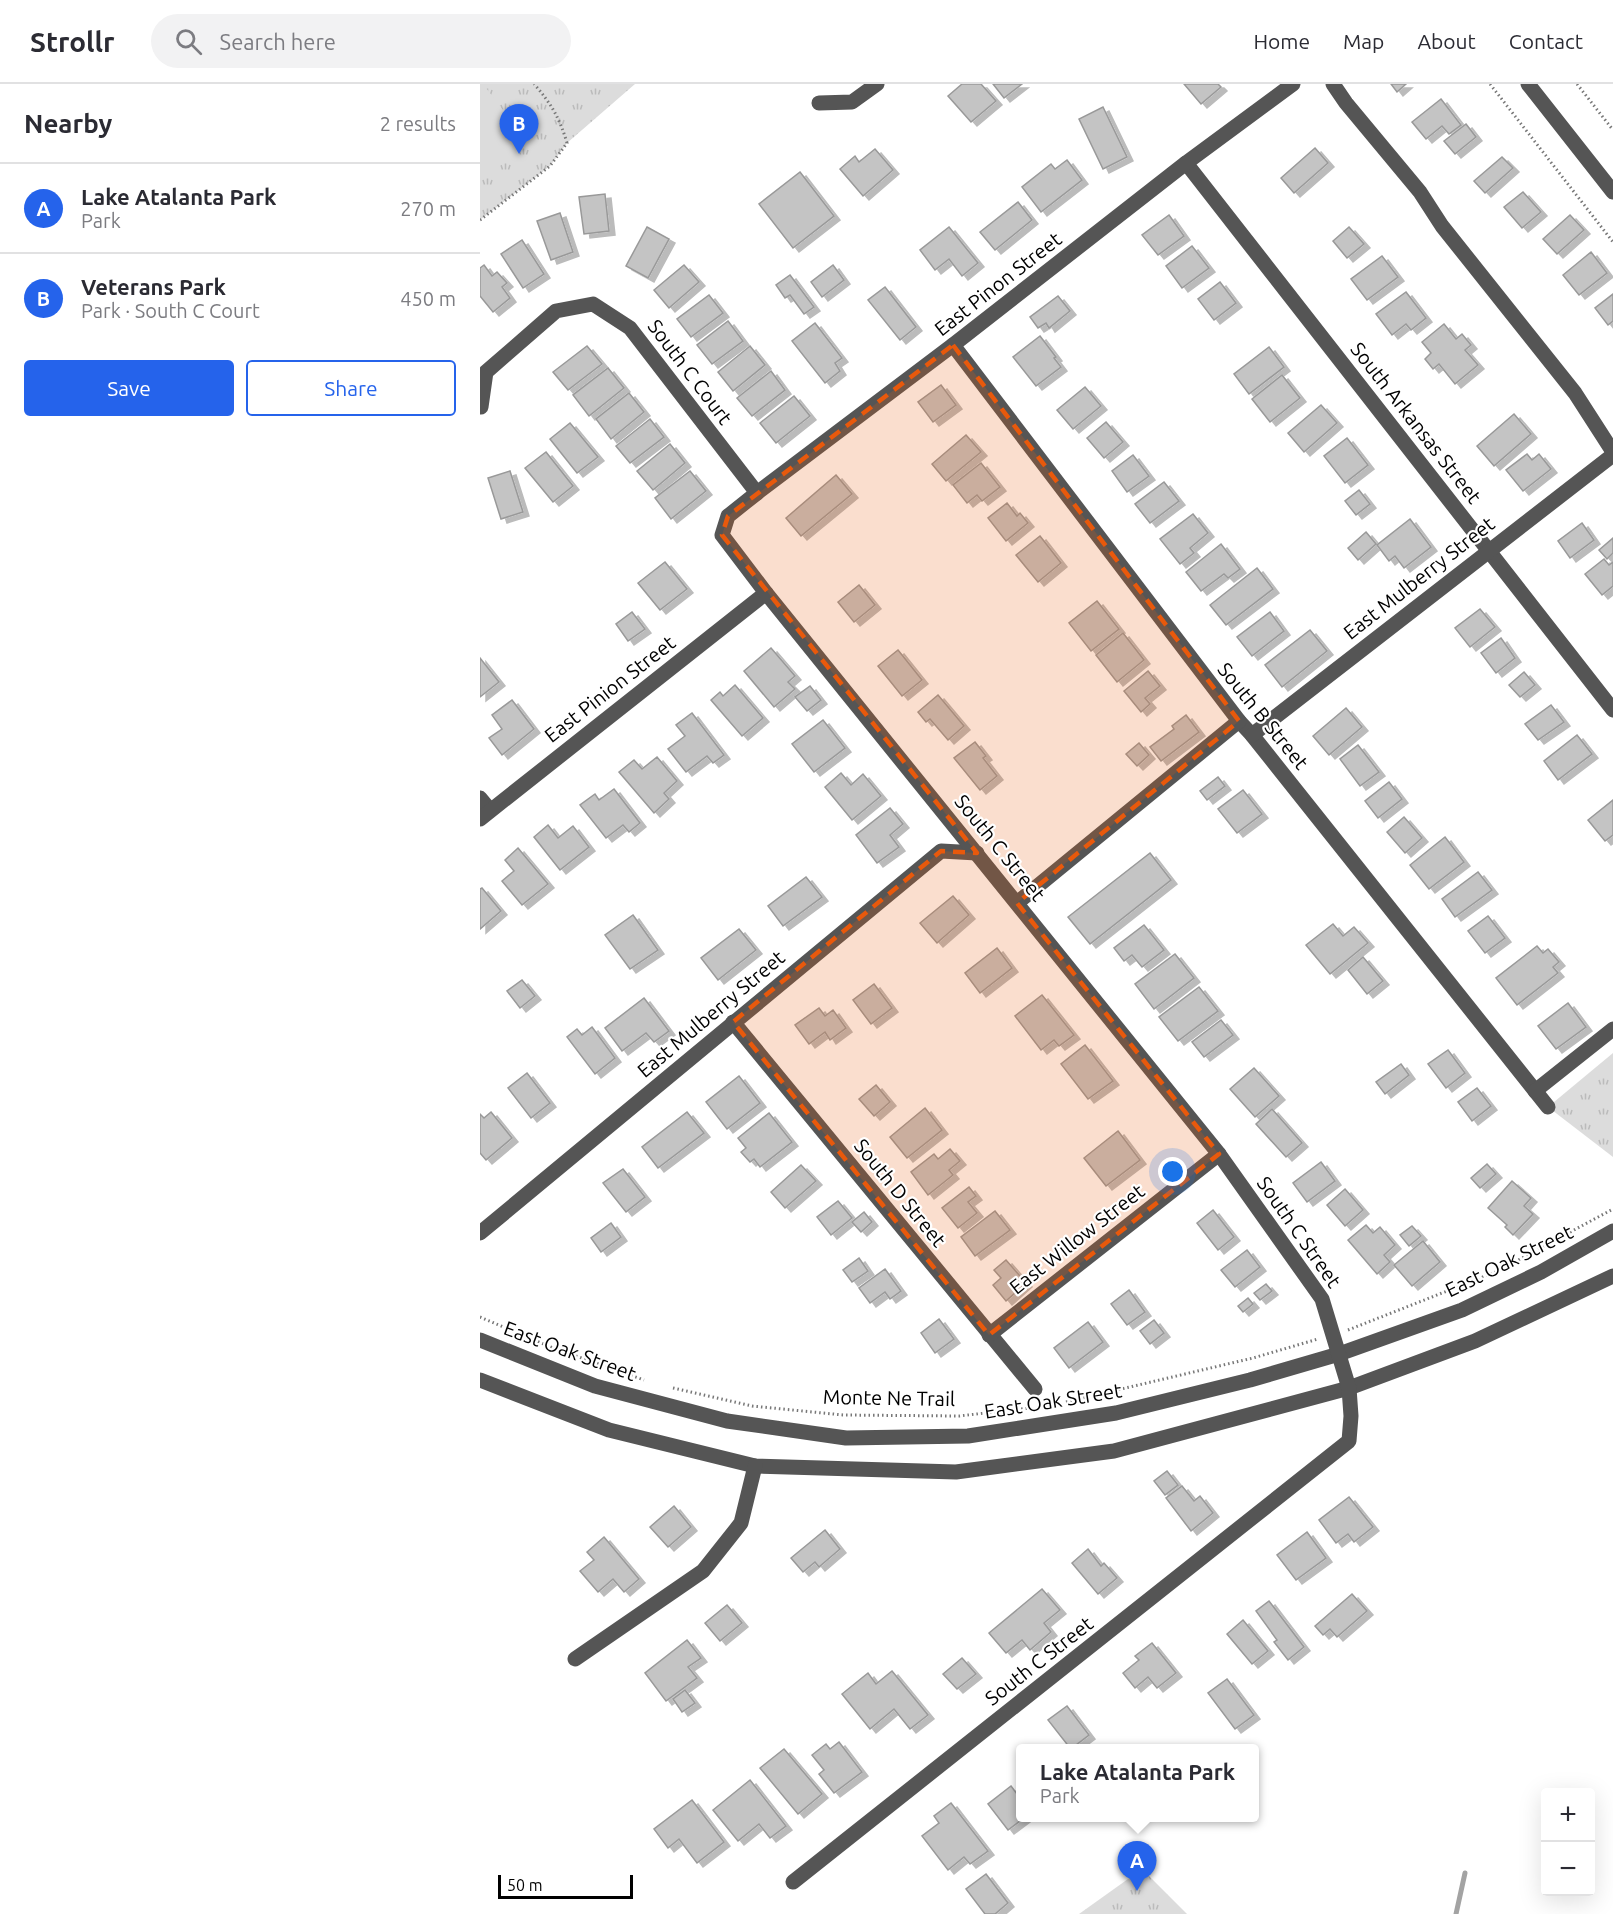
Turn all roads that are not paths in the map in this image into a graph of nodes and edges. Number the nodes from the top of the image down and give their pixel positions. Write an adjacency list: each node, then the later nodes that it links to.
1 (877, 84): 5 (street)
2 (1293, 84): 6 (street, East Pinon Street)
3 (1333, 84): 10 (street)
4 (1528, 84): 7 (street)
5 (819, 102)
6 (1186, 163): 8 (street, East Pinon Street); 13 (street, South Arkansas Street)
7 (1613, 192)
8 (953, 345): 11 (street, East Pinon Street); 16 (street, South B Street)
9 (481, 407): 11 (street, South C Court)
10 (1613, 453): 13 (street, East Mulberry Street)
11 (757, 494): 12 (street, East Pinon Street)
12 (728, 516): 14 (street, South C Street)
13 (1488, 550): 15 (street, South Arkansas Street); 17 (street, East Mulberry Street)
14 (766, 593): 18 (street, East Pinion Street); 19 (street, South C Street)
15 (1613, 710)
16 (1239, 721): 17 (street, South B Street); 20 (street)
17 (1252, 735): 23 (street, South B Street)
18 (483, 809)
19 (977, 853): 20 (street, South C Street); 21 (street, East Mulberry Street)
20 (1017, 903): 25 (street, South C Street)
21 (734, 1022): 27 (street, East Mulberry Street); 29 (street, South D Street)
22 (1613, 1029): 23 (street)
23 (1535, 1091): 24 (street, South B Street)
24 (1548, 1107)
25 (1220, 1154): 29 (street, East Willow Street); 31 (street, South C Street)
26 (1613, 1231): 31 (street, East Oak Street)
27 (480, 1233)
28 (1613, 1276): 33 (street)
29 (989, 1335): 34 (street, South D Street)
30 (480, 1341): 31 (street, East Oak Street)
31 (1339, 1354): 33 (street, South C Street)
32 (480, 1380): 35 (street)
33 (1349, 1388): 35 (street); 37 (street, South C Street)
34 (1035, 1389)
35 (755, 1466): 36 (street)
36 (575, 1659)
37 (793, 1882)

